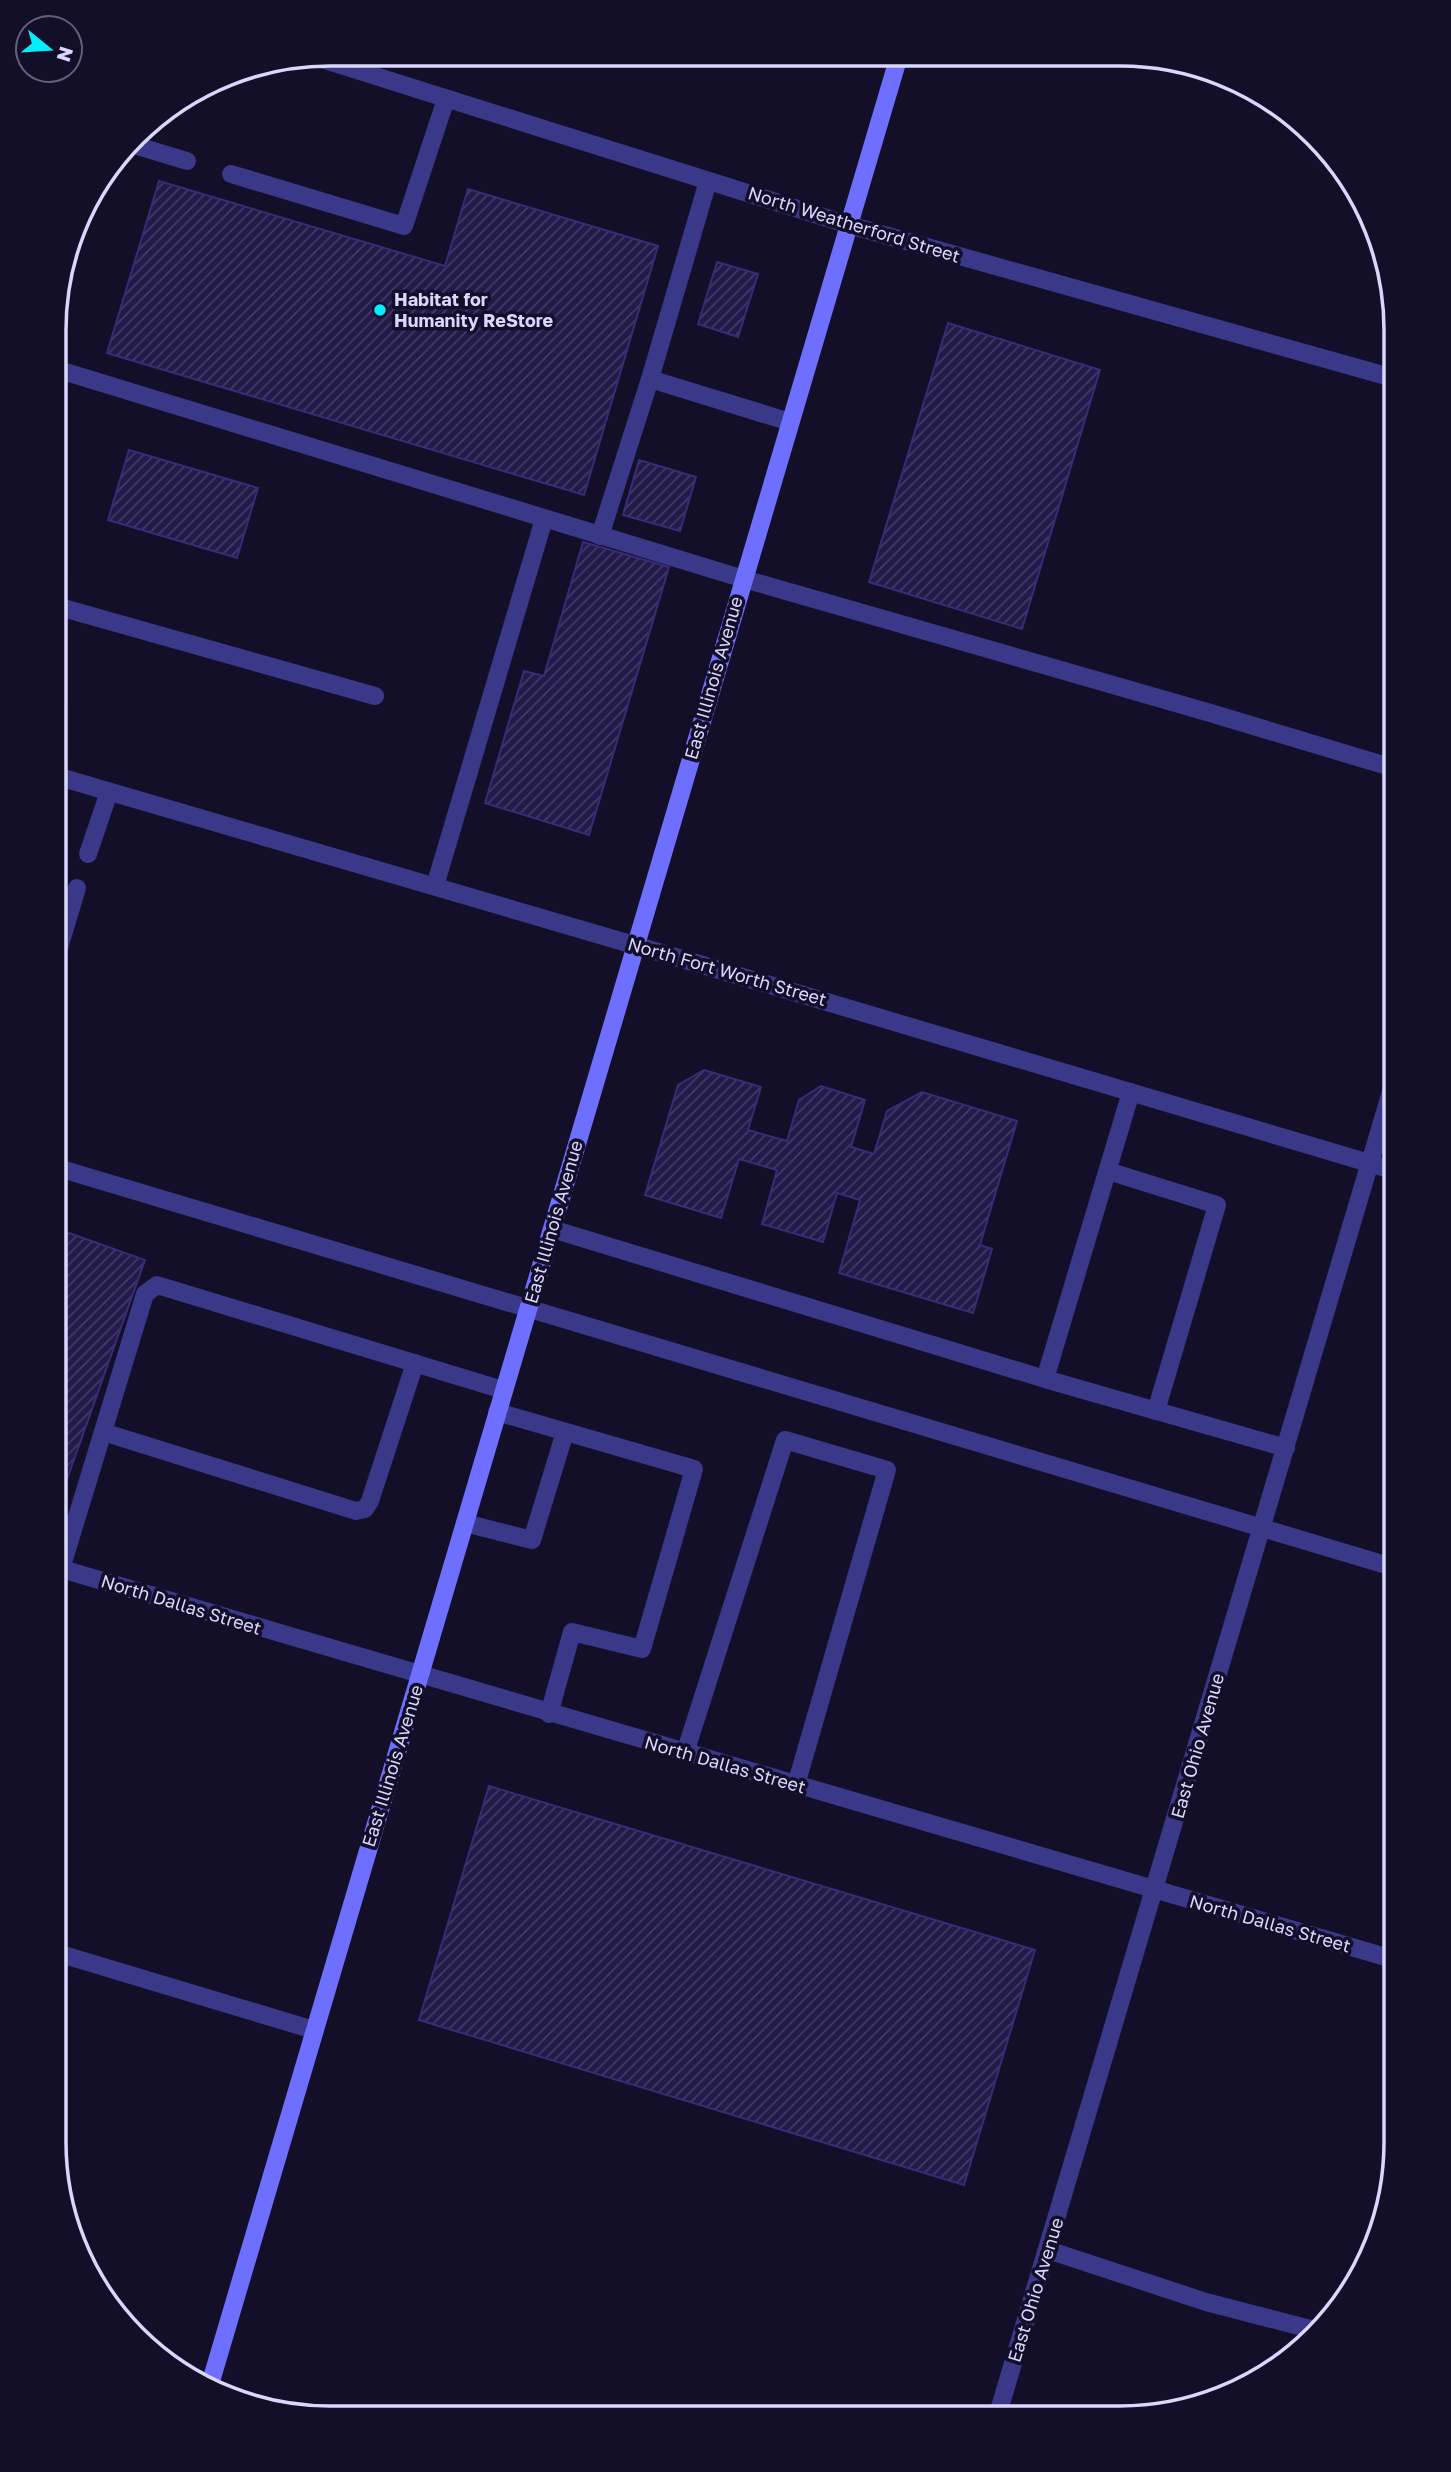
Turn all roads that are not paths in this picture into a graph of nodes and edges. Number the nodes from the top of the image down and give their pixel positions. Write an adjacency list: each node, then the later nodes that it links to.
1 (343, 66): 3 (street, North Weatherford Street)
2 (896, 66): 8 (main road, East Illinois Avenue)
3 (446, 99): 6 (street); 7 (street, North Weatherford Street)
4 (141, 147): 5 (street)
5 (187, 161)
6 (231, 174)
7 (708, 181): 8 (street, North Weatherford Street); 11 (street)
8 (849, 225): 10 (street, North Weatherford Street); 12 (main road, East Illinois Avenue)
9 (66, 372): 13 (street)
10 (1384, 375)
11 (650, 379): 12 (street); 14 (street)
12 (790, 422): 15 (main road, East Illinois Avenue)
13 (544, 519): 14 (street); 22 (street)
14 (600, 536): 15 (street)
15 (744, 579): 18 (street); 25 (main road, East Illinois Avenue)
16 (66, 609): 17 (street)
17 (375, 696)
18 (1384, 765)
19 (66, 779): 20 (street, North Fort Worth Street)
20 (109, 792): 21 (street); 22 (street, North Fort Worth Street)
21 (89, 854)
22 (436, 887): 25 (street, North Fort Worth Street)
23 (77, 888): 24 (street)
24 (66, 925)
25 (635, 945): 26 (street, North Fort Worth Street); 32 (main road, East Illinois Avenue)
26 (1131, 1091): 28 (street, North Fort Worth Street); 31 (street)
27 (1384, 1116): 28 (street, East Ohio Avenue)
28 (1370, 1163): 29 (street, North Fort Worth Street); 41 (street, East Ohio Avenue)
29 (1384, 1167)
30 (66, 1170): 33 (street)
31 (1108, 1171): 35 (street); 37 (street)
32 (552, 1229): 33 (main road, East Illinois Avenue); 35 (street)
33 (528, 1308): 36 (main road, East Illinois Avenue); 43 (street)
34 (415, 1363): 36 (street); 39 (street); 39 (street)
35 (1045, 1379): 37 (street)
36 (503, 1390): 38 (main road, East Illinois Avenue)
37 (1156, 1411): 41 (street)
38 (497, 1412): 40 (street); 42 (main road, East Illinois Avenue)
39 (103, 1432): 44 (street)
40 (565, 1432): 42 (street); 48 (street)
41 (1286, 1448): 43 (street, East Ohio Avenue)
42 (464, 1523): 47 (main road, East Illinois Avenue)
43 (1262, 1529): 45 (street); 51 (street, East Ohio Avenue)
44 (66, 1544)
45 (1384, 1565)
46 (66, 1570): 47 (street, North Dallas Street)
47 (420, 1675): 48 (street, North Dallas Street); 54 (main road, East Illinois Avenue)
48 (549, 1713): 49 (street, North Dallas Street)
49 (685, 1753): 50 (street, North Dallas Street); 50 (street)
50 (796, 1785): 51 (street, North Dallas Street)
51 (1155, 1890): 53 (street, North Dallas Street); 55 (street, East Ohio Avenue)
52 (66, 1956): 54 (street)
53 (1384, 1957)
54 (314, 2030): 57 (main road, East Illinois Avenue)
55 (1048, 2250): 56 (street); 58 (street, East Ohio Avenue)
56 (1307, 2328)
57 (212, 2377)
58 (1000, 2406)

